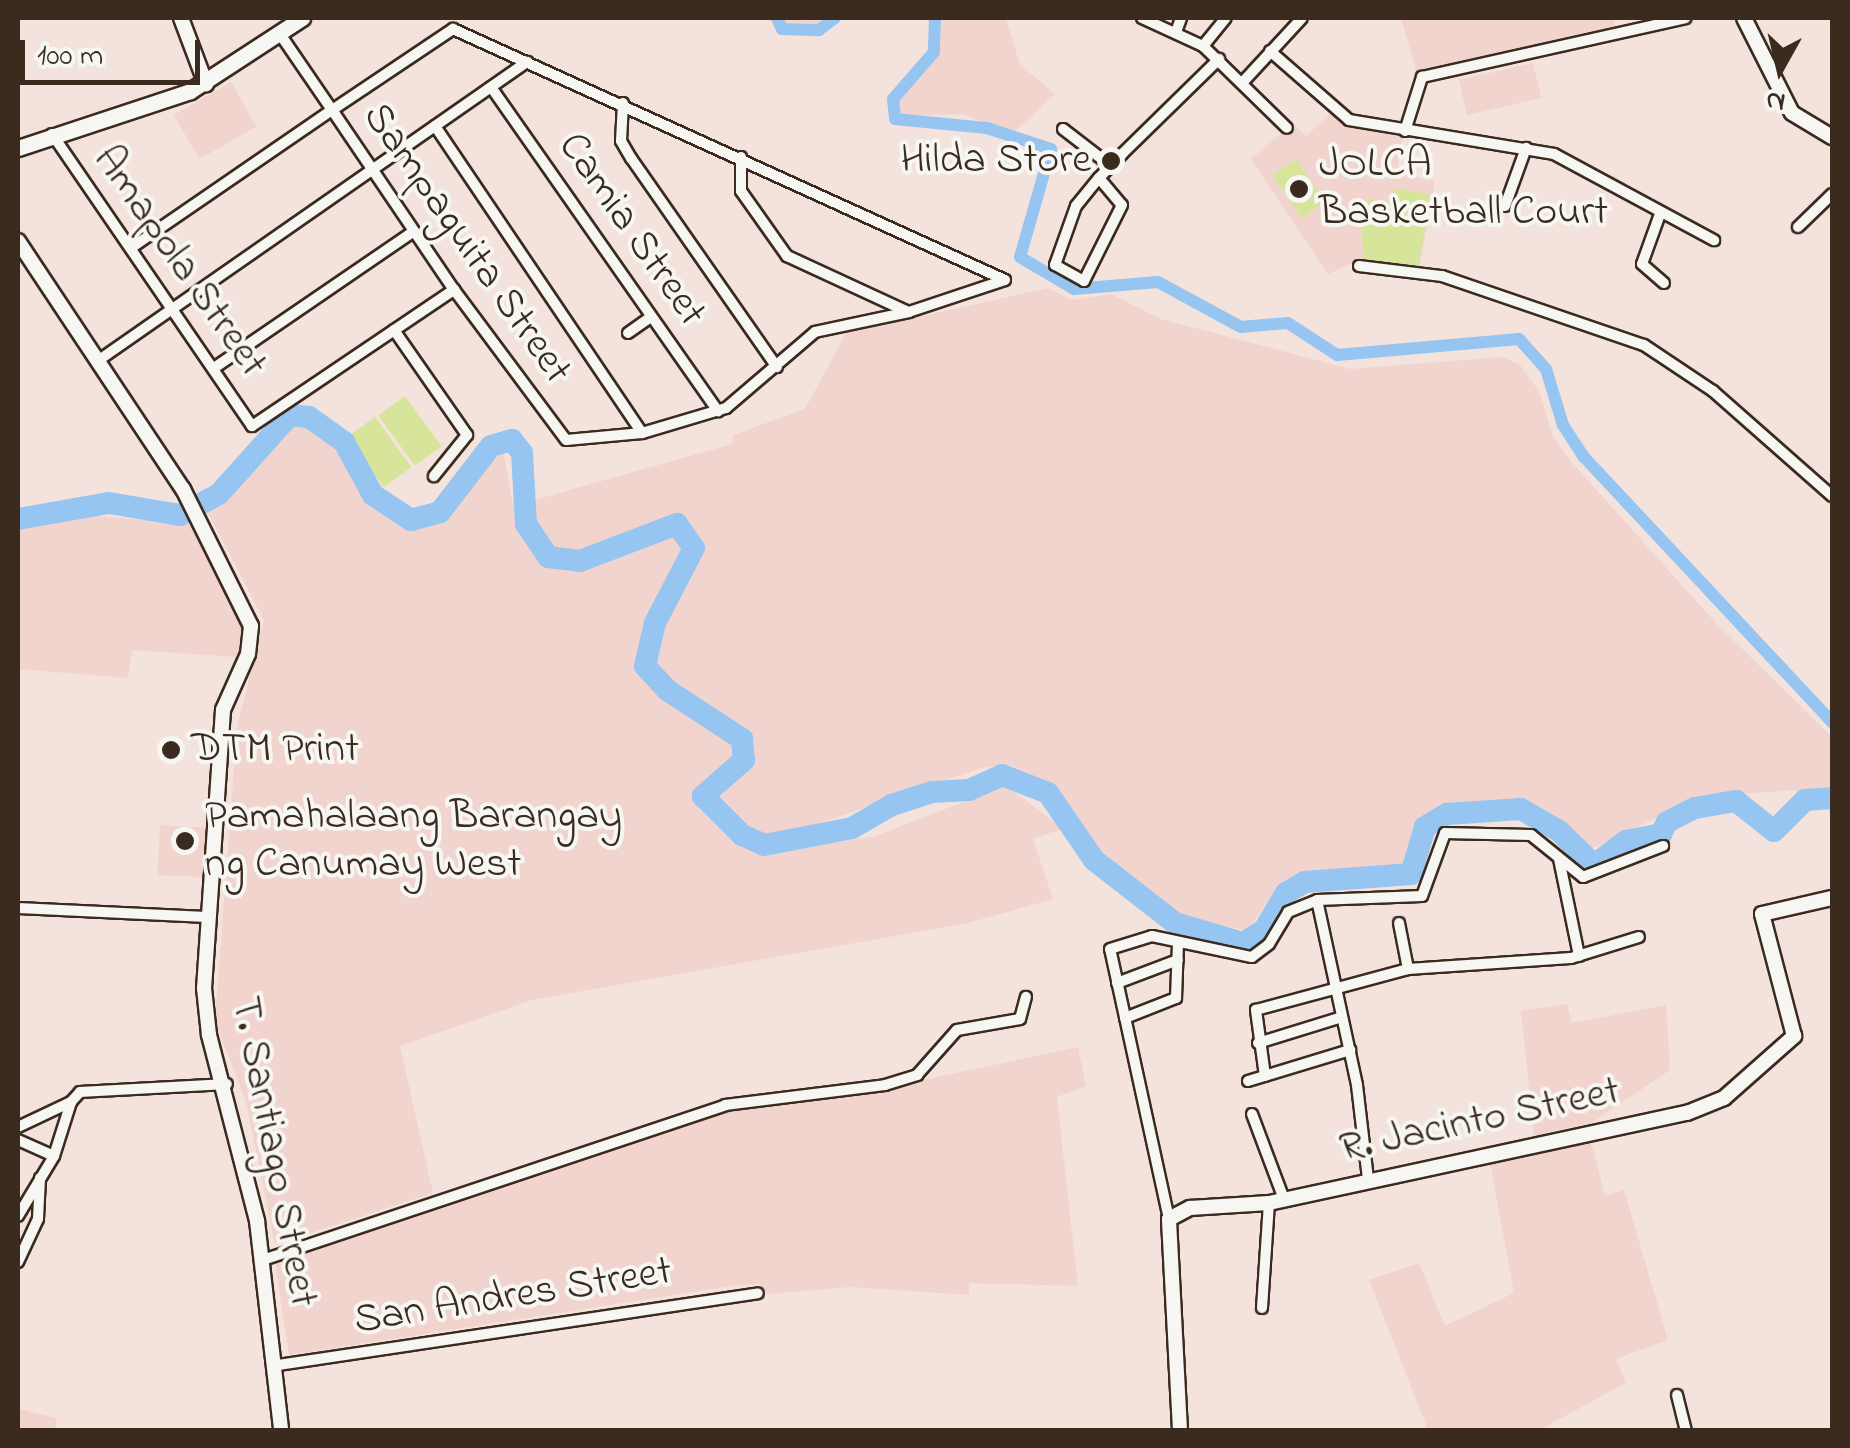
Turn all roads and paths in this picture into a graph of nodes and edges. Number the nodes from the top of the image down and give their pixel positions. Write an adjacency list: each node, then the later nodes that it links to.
1 (182, 18): 16 (street)
2 (302, 18): 10 (main road)
3 (1142, 18): 9 (street)
4 (1182, 18): 9 (street)
5 (1226, 18): 11 (street)
6 (1302, 18): 12 (street)
7 (1685, 18): 23 (street)
8 (1744, 18): 25 (street)
9 (1176, 32): 11 (street)
10 (280, 34): 16 (main road); 19 (street, Sampaguita Street)
11 (1203, 46): 13 (street)
12 (1270, 51): 15 (street); 23 (street)
13 (1218, 60): 15 (street); 29 (street)
14 (528, 62): 17 (street); 18 (street); 19 (street)
15 (1242, 83): 21 (street)
16 (206, 84): 24 (main road)
17 (491, 87): 20 (street); 45 (street, Camia Street)
18 (623, 103): 28 (street); 49 (street)
19 (332, 110): 30 (street, Sampaguita Street); 39 (street)
20 (435, 126): 30 (street); 52 (street)
21 (1287, 128)
22 (1063, 129): 29 (street)
23 (1405, 131): 27 (street)
24 (52, 134): 26 (main road); 39 (street, Amapola Street)
25 (1832, 137)
26 (18, 148)
27 (1526, 148): 33 (street); 34 (street)
28 (741, 157): 44 (street); 44 (street)
29 (1111, 166): 31 (street)
30 (372, 170): 36 (street, Sampaguita Street); 43 (street)
31 (1099, 178): 31 (street)
32 (1832, 194): 35 (street)
33 (1505, 206)
34 (1660, 214): 37 (street); 41 (street)
35 (1798, 227)
36 (414, 230): 42 (street, Sampaguita Street); 50 (street)
37 (1714, 240)
38 (18, 241): 48 (street, T. Santiago Street)
39 (131, 248): 43 (street, Amapola Street)
40 (1359, 266): 54 (street)
41 (1664, 282)
42 (454, 290): 46 (street); 52 (street, Sampaguita Street)
43 (173, 308): 48 (street); 50 (street, Amapola Street)
44 (908, 312): 49 (street)
45 (651, 317): 47 (street); 51 (street, Camia Street)
46 (394, 330): 50 (street, Amapola Street); 53 (street)
47 (628, 333)
48 (98, 360): 60 (street, T. Santiago Street)
49 (776, 366): 51 (street)
50 (214, 368)
51 (718, 411): 52 (street)
52 (642, 433)
53 (434, 476)
54 (1832, 496)
55 (1663, 846): 56 (street)
56 (1559, 858): 58 (street); 64 (street)
57 (1832, 898): 83 (street, R. Jacinto Street)
58 (1316, 900): 63 (street); 68 (street)
59 (18, 908): 60 (street)
60 (207, 917): 76 (street, T. Santiago Street)
61 (1399, 923): 66 (street)
62 (1638, 936): 64 (street)
63 (1178, 942): 65 (street); 67 (street)
64 (1579, 956): 66 (street)
65 (1178, 960): 67 (street); 70 (street)
66 (1408, 969): 68 (street)
67 (1117, 983): 70 (street)
68 (1336, 988): 71 (street); 72 (street)
69 (1026, 997): 87 (street)
70 (1125, 1018): 86 (street)
71 (1342, 1018): 72 (street); 73 (street)
72 (1258, 1043): 74 (street)
73 (1350, 1050): 74 (street); 83 (street)
74 (1265, 1076): 75 (street)
75 (1248, 1081)
76 (227, 1084): 77 (street); 87 (street, T. Santiago Street)
77 (70, 1102): 79 (street); 81 (street)
78 (1252, 1114): 84 (street)
79 (18, 1127)
80 (18, 1140): 81 (street)
81 (54, 1156): 82 (street)
82 (40, 1178): 85 (street); 88 (street)
83 (1368, 1179): 84 (street, R. Jacinto Street)
84 (1276, 1201): 86 (street, R. Jacinto Street); 90 (street)
85 (18, 1216)
86 (1169, 1218): 94 (street)
87 (263, 1260): 91 (street, T. Santiago Street)
88 (18, 1262)
89 (758, 1293): 91 (street, San Andres Street)
90 (1262, 1308)
91 (278, 1365): 93 (street, T. Santiago Street)
92 (1677, 1395): 95 (street)
93 (281, 1430)
94 (1180, 1430)
95 (1686, 1430)

